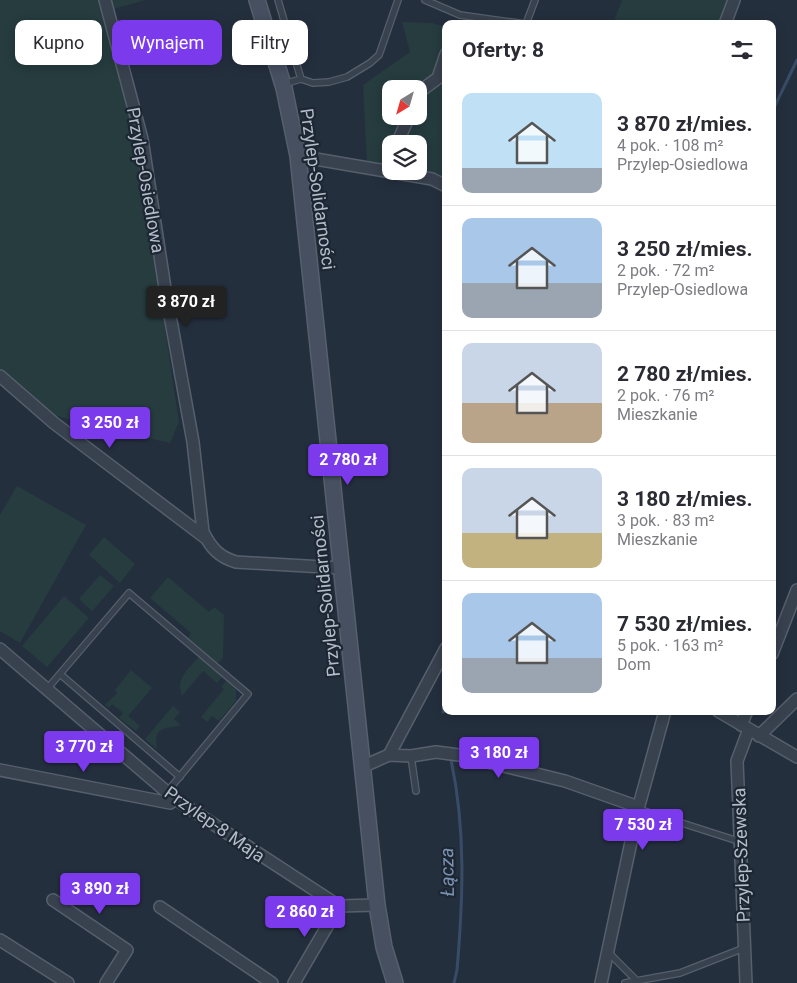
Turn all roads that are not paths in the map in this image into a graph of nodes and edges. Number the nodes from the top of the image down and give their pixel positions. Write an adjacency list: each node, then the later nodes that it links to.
1 (105, 0): 20 (street, Przylep-Osiedlowa)
2 (257, 0): 13 (main road, Przylep-Solidarności)
3 (278, 0): 12 (lane)
4 (398, 0): 12 (lane)
5 (424, 0): 8 (lane)
6 (535, 0): 9 (lane)
7 (734, 0): 10 (street)
8 (497, 20)
9 (528, 20)
10 (726, 20)
11 (442, 66): 14 (street)
12 (302, 79): 13 (lane)
13 (283, 84): 15 (main road, Przylep-Solidarności)
14 (428, 85)
15 (298, 156): 16 (street); 21 (main road, Przylep-Solidarności)
16 (382, 170)
17 (427, 178): 18 (street)
18 (442, 184)
19 (0, 376): 20 (street)
20 (206, 539): 21 (street)
21 (341, 568): 37 (main road, Przylep-Solidarności)
22 (797, 590): 23 (street)
23 (776, 642)
24 (0, 649): 27 (street, Przylep-8 Maja)
25 (442, 656): 34 (street)
26 (60, 674): 27 (lane); 39 (lane); 39 (lane)
27 (47, 689): 41 (street, Przylep-8 Maja)
28 (797, 699): 33 (street)
29 (664, 715): 42 (street)
30 (725, 715): 32 (street)
31 (746, 715): 32 (street, Przylep-Szewska)
32 (745, 727): 33 (street); 43 (street, Przylep-Szewska)
33 (759, 736): 36 (street)
34 (389, 755): 35 (street); 37 (street)
35 (411, 756): 40 (lane); 42 (street)
36 (797, 757)
37 (362, 767): 45 (main road, Przylep-Solidarności)
38 (0, 770): 41 (street)
39 (180, 777): 41 (lane)
40 (416, 791)
41 (171, 796): 46 (street, Przylep-8 Maja)
42 (638, 810): 43 (lane); 50 (street)
43 (741, 842): 49 (street, Przylep-Szewska)
44 (53, 900): 53 (street)
45 (376, 905): 46 (street); 56 (main road, Przylep-Solidarności)
46 (339, 906): 55 (street)
47 (160, 907): 54 (street)
48 (0, 940): 52 (street)
49 (744, 948): 51 (lane); 59 (street, Przylep-Szewska)
50 (607, 952): 51 (lane); 57 (street)
51 (637, 981): 58 (lane)
52 (68, 983)
53 (106, 983)
54 (272, 983)
55 (294, 983)
56 (395, 983)
57 (601, 983)
58 (624, 983)
59 (746, 983)

